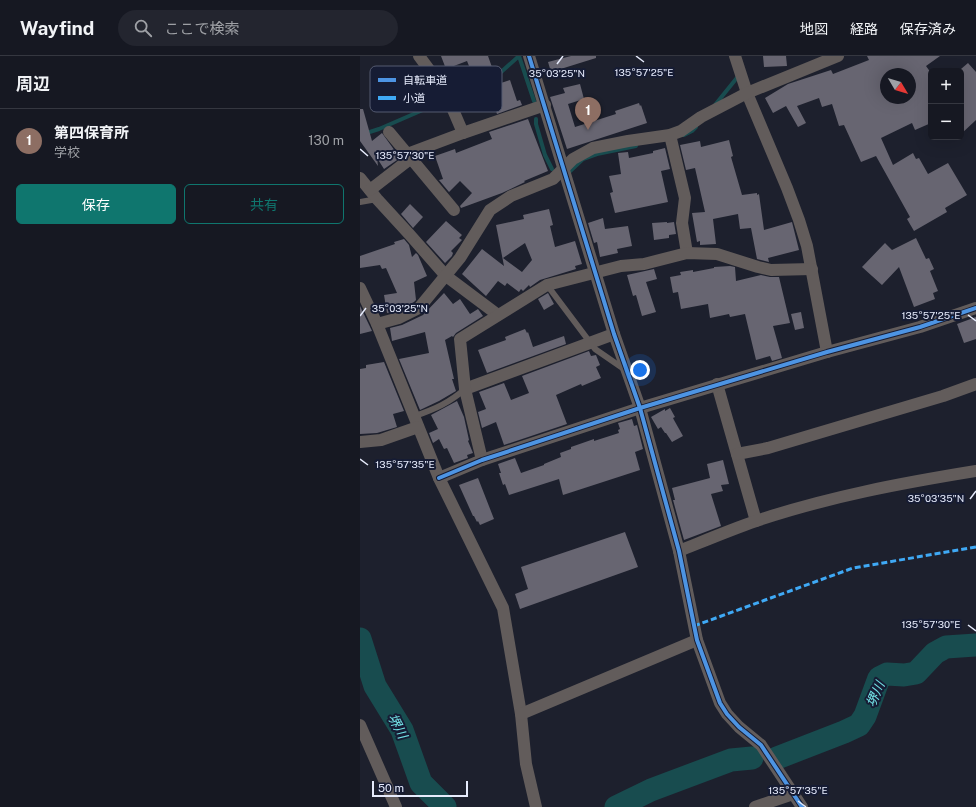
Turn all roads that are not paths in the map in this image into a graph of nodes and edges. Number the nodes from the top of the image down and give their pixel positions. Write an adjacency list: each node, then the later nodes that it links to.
1 (419, 56): 5 (street)
2 (529, 56): 7 (street)
3 (838, 56): 6 (street)
4 (736, 61): 6 (street)
5 (426, 66)
6 (745, 88): 11 (street); 19 (street)
7 (545, 105): 10 (street); 13 (street)
8 (454, 112): 10 (street)
9 (389, 132): 12 (street)
10 (463, 133): 12 (street)
11 (671, 139): 13 (street); 18 (street)
12 (409, 156): 15 (street); 17 (street)
13 (564, 170): 20 (street); 21 (street)
14 (360, 178): 15 (street)
15 (373, 195): 16 (lane); 21 (street)
16 (360, 202)
17 (454, 210)
18 (687, 254): 19 (street); 20 (street)
19 (812, 269): 29 (street)
20 (596, 273): 22 (street); 27 (street)
21 (446, 276): 25 (street); 26 (street)
22 (547, 285): 25 (street); 28 (lane)
23 (360, 288): 26 (street)
24 (976, 308): 29 (street)
25 (498, 315): 33 (street)
26 (377, 324): 35 (street)
27 (614, 334): 28 (street); 30 (street)
28 (591, 343): 30 (lane); 33 (street)
29 (827, 352): 31 (street)
30 (627, 371): 34 (street)
31 (717, 384): 34 (street); 37 (street)
32 (976, 384): 37 (street)
33 (465, 389): 35 (lane); 38 (street)
34 (640, 408): 38 (street); 42 (street)
35 (416, 422): 36 (street); 40 (street)
36 (360, 442)
37 (737, 454): 41 (street)
38 (482, 460): 40 (street)
39 (976, 471): 41 (street)
40 (439, 478): 44 (street)
41 (756, 521): 42 (street)
42 (679, 551): 43 (street)
43 (697, 640): 44 (street); 47 (street)
44 (521, 714): 49 (street)
45 (360, 725): 46 (street)
46 (364, 746): 48 (street)
47 (793, 794): 50 (street); 51 (street)
48 (396, 807)
49 (536, 807)
50 (755, 807)
51 (802, 807)

